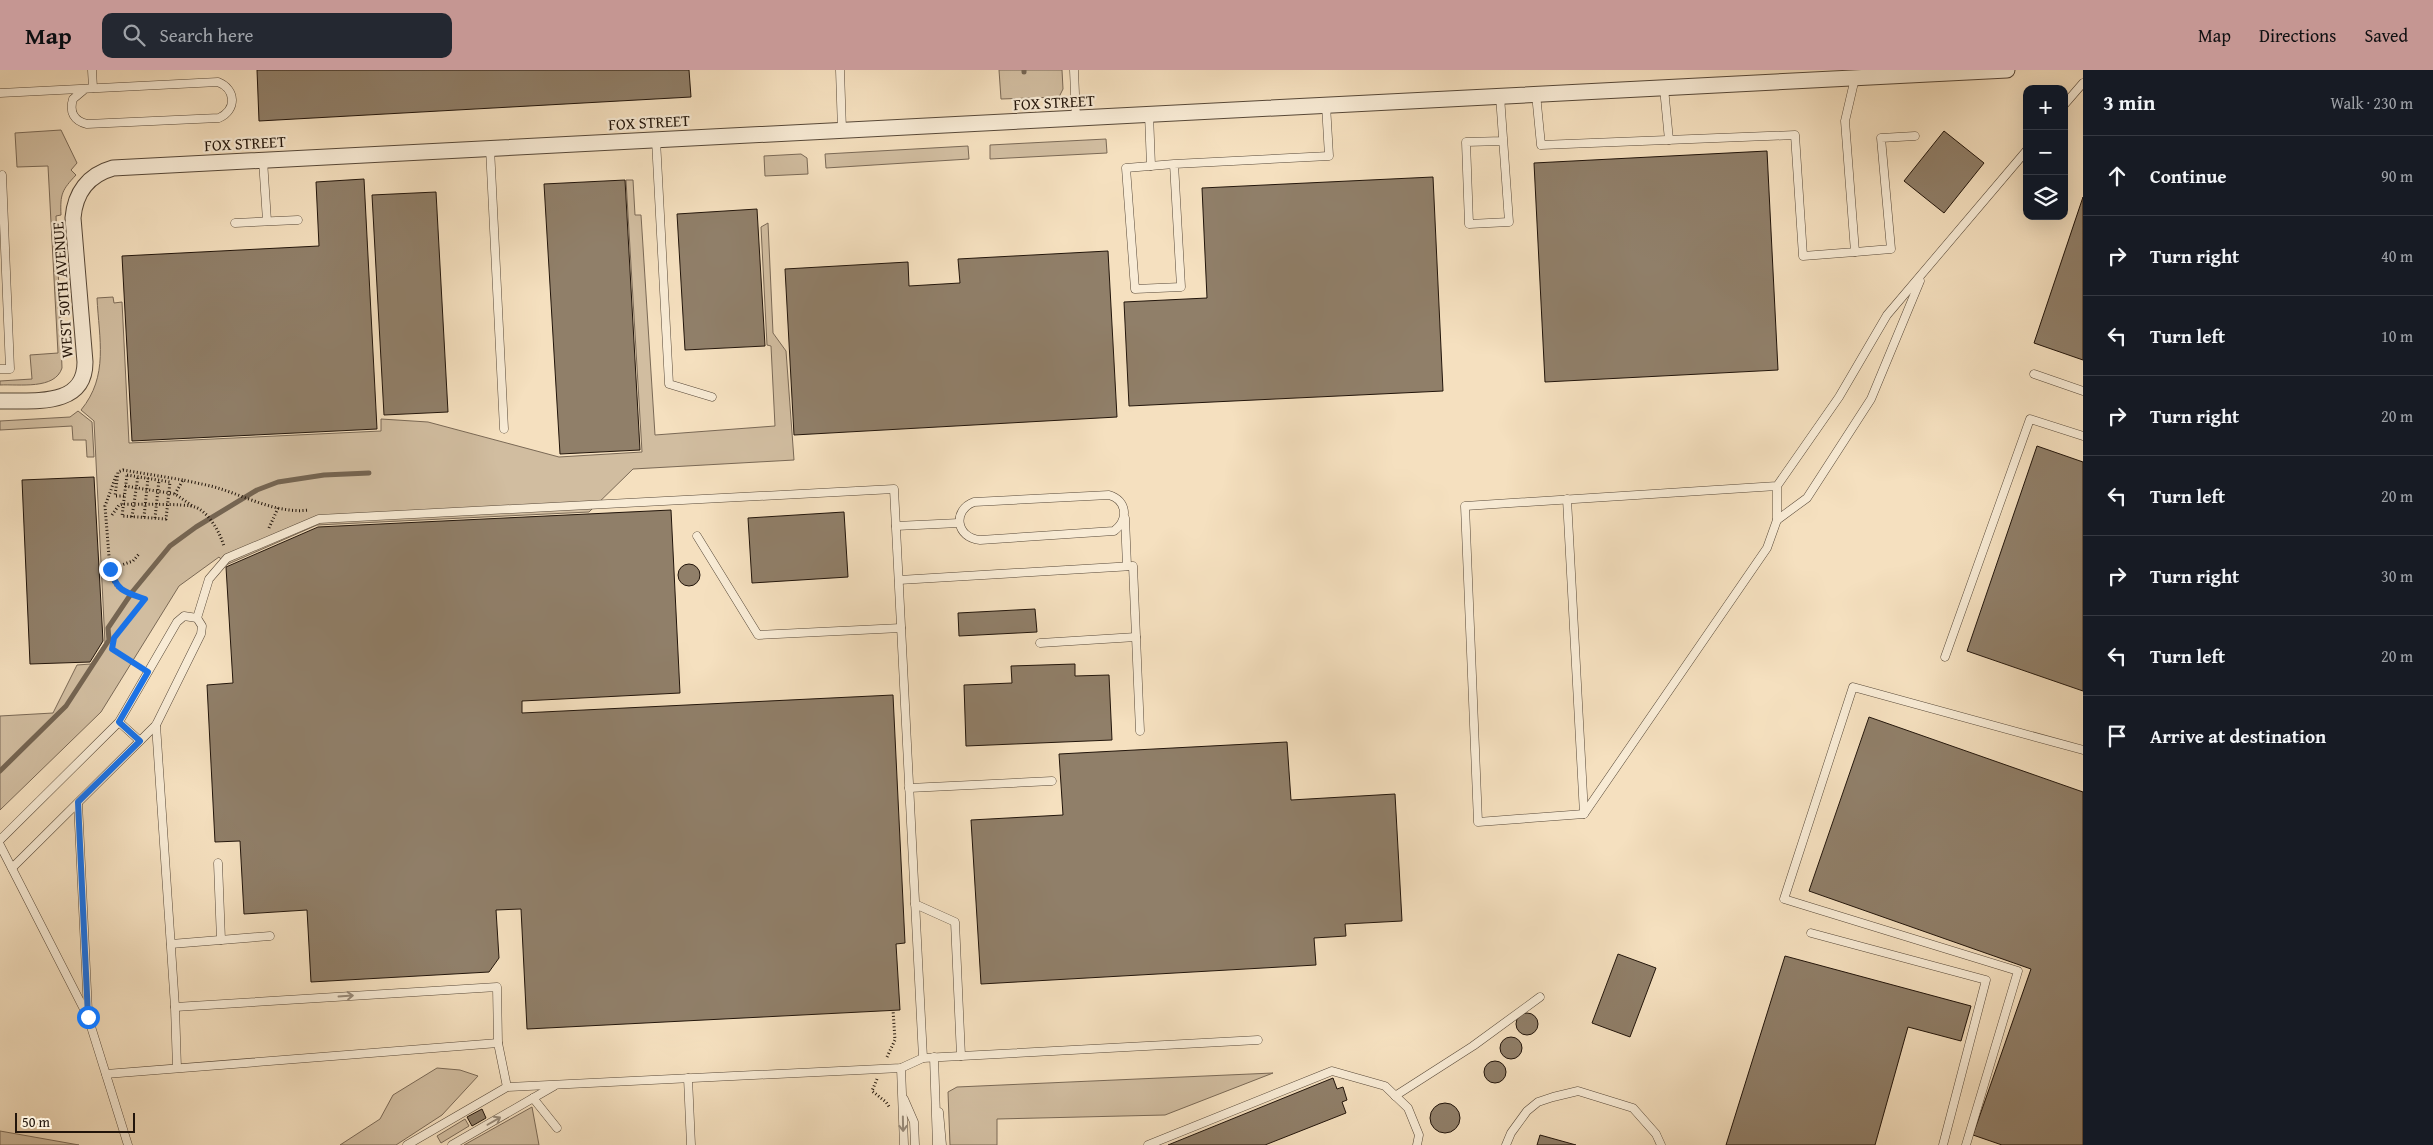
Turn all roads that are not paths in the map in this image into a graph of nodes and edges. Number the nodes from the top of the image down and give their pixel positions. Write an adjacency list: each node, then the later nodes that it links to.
1 (92, 70): 7 (lane)
2 (840, 70): 16 (lane)
3 (1074, 70): 15 (lane)
4 (1997, 70): 5 (street, FOX STREET)
5 (1855, 78): 8 (street, FOX STREET); 31 (lane)
6 (2083, 83): 12 (lane)
7 (89, 88): 7 (lane); 9 (lane)
8 (1664, 88): 10 (street, FOX STREET); 19 (lane)
9 (0, 93)
10 (1536, 94): 11 (street, FOX STREET); 19 (lane)
11 (1500, 96): 13 (street, FOX STREET); 20 (lane)
12 (2068, 100)
13 (1326, 105): 14 (street, FOX STREET); 24 (lane)
14 (1149, 114): 15 (street, FOX STREET); 25 (lane)
15 (1076, 118): 16 (street, FOX STREET)
16 (842, 130): 18 (street, FOX STREET)
17 (1915, 136): 31 (lane)
18 (656, 140): 21 (street, FOX STREET); 36 (lane)
19 (1670, 140): 31 (lane)
20 (1503, 141): 20 (lane)
21 (490, 148): 23 (street, FOX STREET); 38 (lane)
22 (2023, 155): 32 (lane)
23 (263, 160): 26 (street, FOX STREET); 29 (lane)
24 (1174, 164): 25 (lane); 25 (lane)
25 (1151, 166)
26 (103, 171): 37 (street, WEST 50TH AVENUE)
27 (0, 176): 33 (lane)
28 (298, 220): 29 (lane)
29 (267, 221): 30 (lane)
30 (235, 223)
31 (1855, 252)
32 (1924, 273): 40 (lane); 43 (lane)
33 (0, 369)
34 (2034, 374): 35 (lane)
35 (2083, 391)
36 (712, 396)
37 (0, 401)
38 (504, 429)
39 (2083, 436): 53 (lane)
40 (1777, 486): 41 (lane); 43 (lane)
41 (1567, 500): 62 (lane); 62 (lane)
42 (1125, 511): 44 (lane); 44 (lane); 47 (lane)
43 (1777, 520): 62 (lane)
44 (959, 523): 45 (lane)
45 (896, 526): 48 (lane); 49 (lane)
46 (698, 536): 50 (lane)
47 (1127, 566): 48 (lane); 51 (lane)
48 (899, 580): 50 (lane)
49 (197, 618): 54 (lane); 55 (lane)
50 (901, 628): 60 (lane)
51 (1136, 637): 52 (lane); 56 (lane)
52 (1040, 643)
53 (1945, 657)
54 (119, 722): 57 (lane); 63 (lane)
55 (156, 725): 57 (lane); 71 (lane)
56 (1140, 731)
57 (140, 741): 61 (lane)
58 (2083, 750): 104 (lane)
59 (1052, 781): 60 (lane)
60 (909, 788): 67 (lane)
61 (78, 802): 66 (lane); 74 (lane)
62 (1584, 814)
63 (0, 840)
64 (0, 844): 66 (lane)
65 (218, 863): 70 (lane)
66 (12, 868): 74 (lane)
67 (915, 904): 77 (lane); 79 (lane)
68 (1811, 933): 103 (lane)
69 (270, 936): 70 (lane)
70 (221, 940): 71 (lane)
71 (170, 944): 73 (lane)
72 (1540, 997): 88 (lane)
73 (175, 1007): 76 (lane, one-way to 76); 80 (lane)
74 (88, 1017): 82 (lane)
75 (1258, 1040): 77 (lane)
76 (498, 1043): 80 (lane); 85 (lane)
77 (961, 1056): 78 (lane)
78 (934, 1057): 79 (lane); 87 (lane)
79 (923, 1058): 81 (lane)
80 (177, 1068): 82 (lane)
81 (901, 1068): 83 (lane); 86 (lane)
82 (106, 1074): 91 (lane)
83 (688, 1078): 84 (lane); 94 (lane)
84 (556, 1085): 85 (lane); 89 (lane)
85 (507, 1087): 92 (lane)
86 (902, 1095): 95 (lane, one-way to 95); 96 (lane)
87 (935, 1096): 97 (lane); 98 (lane)
88 (1395, 1096): 99 (lane); 100 (lane)
89 (533, 1098): 90 (lane); 93 (lane, one-way to 89)
90 (557, 1128)
91 (128, 1145)
92 (407, 1145)
93 (452, 1145)
94 (691, 1145)
95 (904, 1145)
96 (915, 1145)
97 (937, 1145)
98 (942, 1145)
99 (1148, 1145)
100 (1417, 1145)
101 (1506, 1145): 102 (lane)
102 (1661, 1145)
103 (1943, 1145)
104 (1966, 1145)

